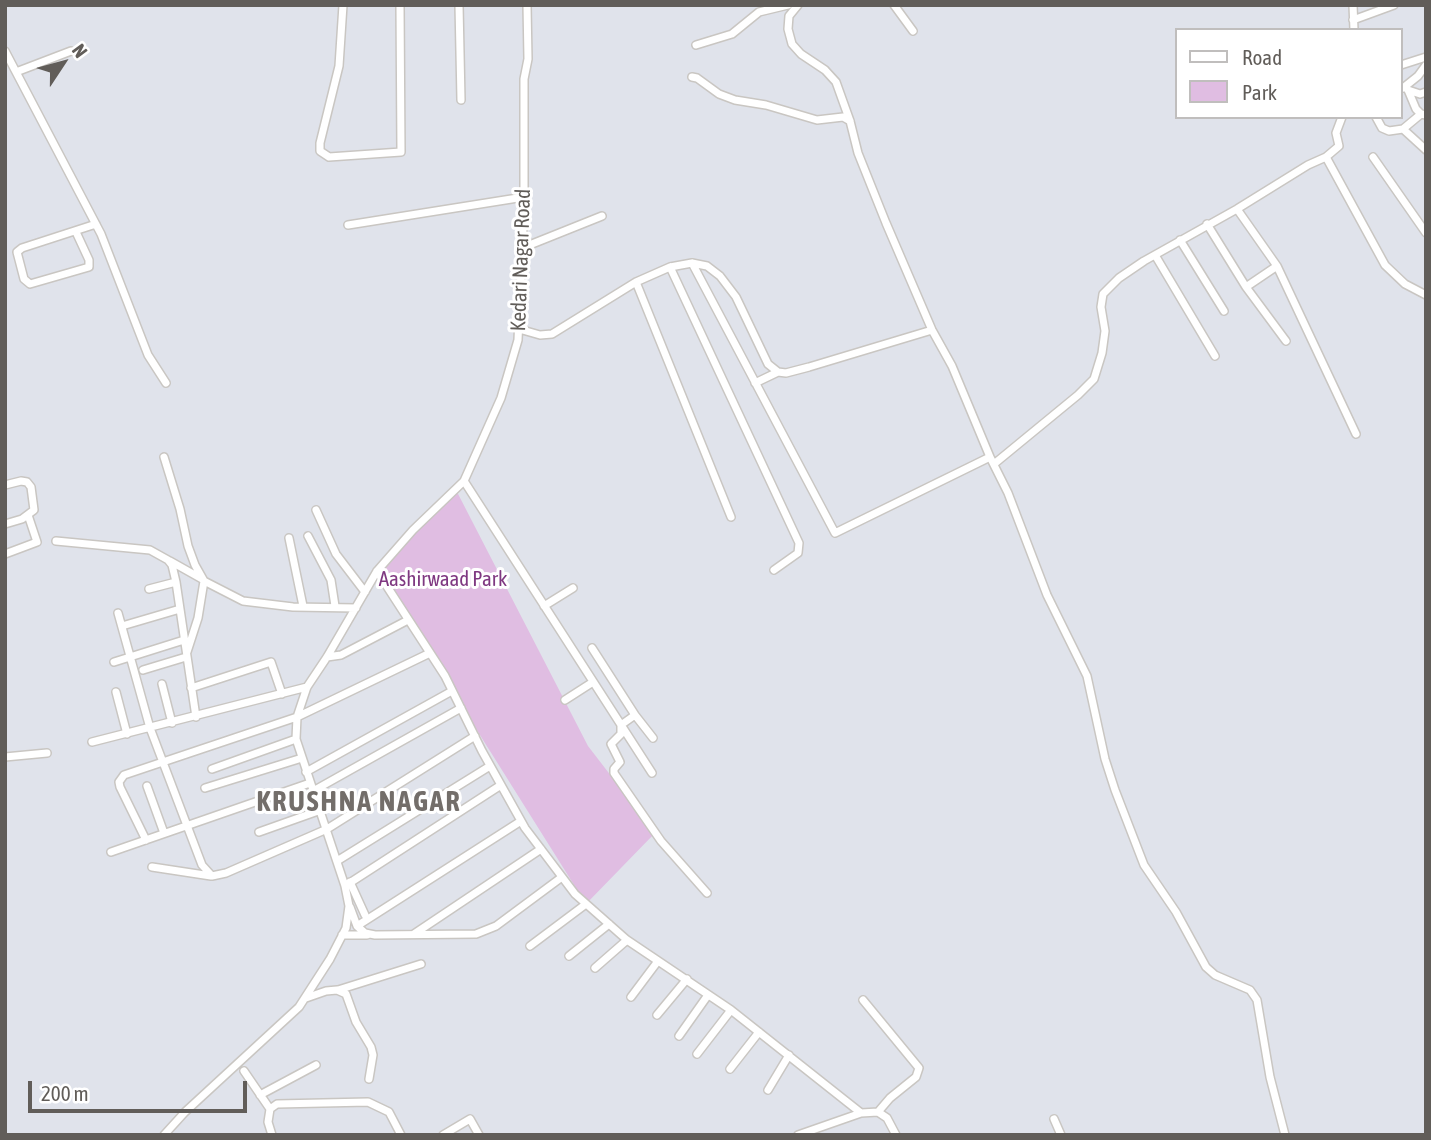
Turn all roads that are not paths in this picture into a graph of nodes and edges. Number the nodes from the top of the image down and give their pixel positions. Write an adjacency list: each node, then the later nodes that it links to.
1 (343, 5): 2 (street)
2 (400, 5)
3 (459, 5): 23 (street)
4 (527, 5): 32 (street, Kedari Nagar Road)
5 (788, 5): 13 (street)
6 (798, 5): 27 (street)
7 (894, 5): 12 (street)
8 (1353, 5): 10 (street)
9 (1394, 5): 10 (street)
10 (1353, 20): 11 (street)
11 (1354, 28)
12 (914, 31)
13 (696, 46)
14 (5, 51): 19 (street)
15 (71, 51): 19 (street)
16 (1426, 57): 17 (street)
17 (1403, 64)
18 (1426, 65): 21 (street)
19 (16, 72): 35 (street)
20 (692, 77): 27 (street)
21 (1404, 89): 22 (street); 24 (street)
22 (1426, 92)
23 (461, 100)
24 (1423, 114): 28 (street)
25 (1341, 119): 30 (street)
26 (1377, 119): 28 (street)
27 (850, 121): 51 (street)
28 (1403, 129): 29 (street)
29 (1426, 150)
30 (1326, 157): 33 (street); 48 (street)
31 (1373, 157): 39 (street)
32 (524, 197): 37 (street); 41 (street, Kedari Nagar Road)
33 (1237, 209): 36 (street); 44 (street)
34 (603, 216): 41 (street)
35 (96, 224): 38 (street); 55 (street)
36 (1207, 224): 40 (street); 47 (street)
37 (348, 225)
38 (76, 232): 38 (street)
39 (1426, 233)
40 (1180, 240): 42 (street); 49 (street)
41 (522, 248): 50 (street, Kedari Nagar Road)
42 (1155, 255): 53 (street); 59 (street)
43 (692, 263): 45 (street); 54 (street); 56 (street)
44 (1277, 266): 47 (street); 57 (street)
45 (670, 267): 46 (street); 71 (street)
46 (636, 282): 50 (street); 64 (street)
47 (1246, 287): 52 (street)
48 (1426, 295)
49 (1224, 311)
50 (519, 329): 60 (street, Kedari Nagar Road)
51 (932, 330): 54 (street); 59 (street)
52 (1286, 341)
53 (1215, 356)
54 (778, 372): 56 (street)
55 (166, 383)
56 (755, 383): 59 (street)
57 (1356, 434)
58 (163, 457): 73 (street)
59 (992, 460): 185 (street)
60 (464, 481): 72 (street, Kedari Nagar Road); 80 (street)
61 (5, 485): 63 (street)
62 (316, 510): 77 (street)
63 (29, 515): 65 (street); 69 (street)
64 (731, 517)
65 (5, 524)
66 (308, 536): 79 (street)
67 (289, 538): 78 (street)
68 (56, 541): 70 (street)
69 (5, 554)
70 (168, 560): 73 (street); 74 (street)
71 (774, 570)
72 (377, 571): 77 (street, Kedari Nagar Road); 84 (street)
73 (204, 581): 78 (street); 90 (street)
74 (176, 582): 76 (street); 82 (street)
75 (573, 588): 80 (street)
76 (149, 589)
77 (365, 592): 81 (street, Kedari Nagar Road)
78 (303, 606): 79 (street)
79 (335, 606): 81 (street)
80 (544, 606): 94 (street)
81 (356, 608): 91 (street, Kedari Nagar Road)
82 (180, 609): 85 (street); 86 (street)
83 (118, 613): 85 (street)
84 (408, 620): 88 (street); 91 (street)
85 (122, 626): 89 (street)
86 (184, 640): 89 (street); 90 (street)
87 (592, 648): 103 (street)
88 (430, 653): 98 (street); 105 (street)
89 (130, 656): 92 (street); 108 (street)
90 (186, 656): 93 (street); 97 (street)
91 (327, 657): 96 (street, Kedari Nagar Road)
92 (114, 662)
93 (143, 670)
94 (593, 682): 101 (street); 107 (street)
95 (162, 684): 106 (street)
96 (307, 687): 100 (street); 105 (street, Kedari Nagar Road)
97 (191, 688): 100 (street); 104 (street)
98 (452, 691): 102 (street); 120 (street)
99 (116, 692): 109 (street)
100 (282, 694): 104 (street)
101 (565, 699)
102 (461, 708): 110 (street); 124 (street)
103 (635, 715): 107 (street); 111 (street)
104 (196, 717): 106 (street)
105 (297, 717): 112 (street, Kedari Nagar Road); 117 (street)
106 (172, 723): 108 (street)
107 (621, 725): 121 (street); 140 (street)
108 (150, 728): 109 (street); 117 (street)
109 (127, 734): 113 (street)
110 (475, 736): 118 (street); 129 (street)
111 (653, 738)
112 (296, 739): 116 (street, Kedari Nagar Road); 119 (street)
113 (92, 742)
114 (47, 753): 115 (street)
115 (5, 757)
116 (302, 758): 120 (street, Kedari Nagar Road); 125 (street)
117 (163, 763): 128 (street); 132 (street)
118 (490, 766): 122 (street); 135 (street)
119 (212, 769)
120 (306, 772): 124 (street, Kedari Nagar Road)
121 (652, 773)
122 (501, 785): 127 (street); 139 (street)
123 (147, 786): 131 (street)
124 (312, 787): 126 (street, Kedari Nagar Road); 128 (street)
125 (205, 788)
126 (320, 810): 129 (street, Kedari Nagar Road); 130 (street)
127 (521, 821): 133 (street); 145 (street)
128 (188, 825): 131 (street); 137 (street)
129 (327, 829): 135 (street, Kedari Nagar Road); 137 (street)
130 (259, 832)
131 (164, 833): 132 (street)
132 (146, 840): 134 (street)
133 (541, 849): 138 (street); 146 (street)
134 (111, 852)
135 (337, 862): 139 (street, Kedari Nagar Road)
136 (152, 867): 137 (street)
137 (212, 876)
138 (562, 877): 141 (street); 146 (street)
139 (348, 884): 142 (street, Kedari Nagar Road); 143 (street)
140 (707, 893)
141 (586, 904): 144 (street); 150 (street)
142 (349, 906): 145 (street); 147 (street, Kedari Nagar Road)
143 (365, 915)
144 (609, 924): 149 (street); 151 (street)
145 (357, 926): 148 (street)
146 (414, 934): 148 (street)
147 (342, 935): 148 (street); 159 (street, Kedari Nagar Road)
148 (375, 935)
149 (627, 940): 152 (street); 154 (street)
150 (530, 946)
151 (569, 957)
152 (658, 961): 155 (street); 158 (street)
153 (421, 964): 156 (street)
154 (595, 968)
155 (687, 979): 157 (street); 162 (street)
156 (337, 990): 159 (street); 170 (street)
157 (708, 995): 161 (street); 164 (street)
158 (631, 997)
159 (305, 998): 177 (street, Kedari Nagar Road)
160 (863, 1000): 174 (street)
161 (731, 1010): 163 (street); 165 (street)
162 (657, 1015)
163 (759, 1032): 166 (street); 168 (street)
164 (679, 1036)
165 (697, 1054)
166 (789, 1055): 171 (street); 175 (street)
167 (316, 1065): 172 (street)
168 (730, 1069)
169 (244, 1071): 172 (street)
170 (369, 1079)
171 (768, 1090)
172 (260, 1095): 173 (street)
173 (270, 1109): 179 (street); 180 (street)
174 (878, 1112): 175 (street); 178 (street)
175 (861, 1113): 183 (street)
176 (1054, 1119): 184 (street)
177 (165, 1134)
178 (892, 1134)
179 (272, 1135)
180 (401, 1135)
181 (443, 1135): 182 (street)
182 (479, 1135)
183 (798, 1135)
184 (1061, 1135)
185 (1285, 1135)

